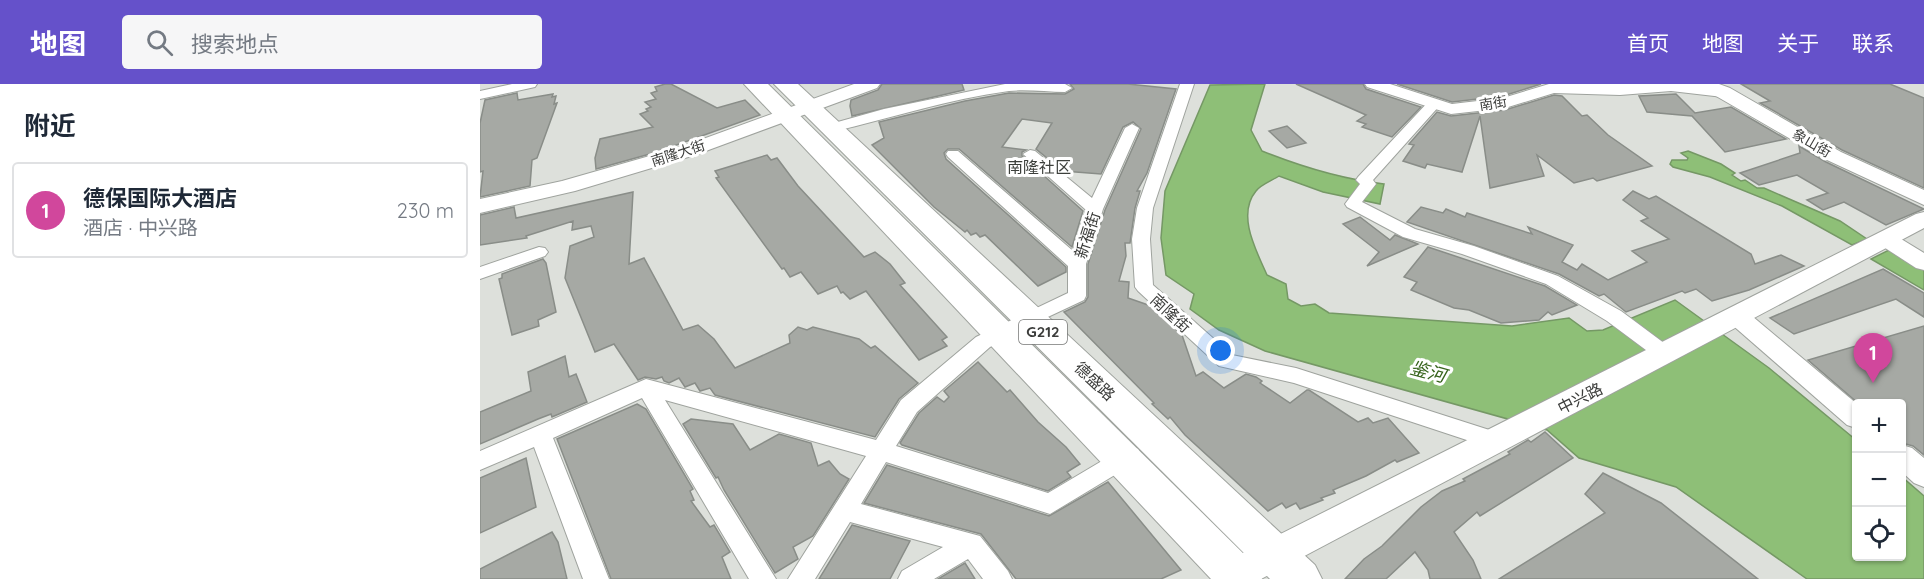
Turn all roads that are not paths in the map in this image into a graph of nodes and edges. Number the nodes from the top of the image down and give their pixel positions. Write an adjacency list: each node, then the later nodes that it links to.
1 (530, 84): 9 (street)
2 (755, 84): 11 (highway, G212)
3 (871, 84): 11 (main road, 南隆大街)
4 (1186, 84): 32 (street, 南隆街)
5 (1373, 84): 10 (street, 南街)
6 (1702, 84): 8 (main road, 象山街)
7 (1065, 88): 11 (street)
8 (1723, 92): 10 (street, 南街); 15 (main road, 象山街)
9 (480, 95)
10 (1434, 105): 27 (street)
11 (803, 108): 16 (main road, 南隆大街); 24 (highway, 德盛路 / G212); 26 (highway, G212)
12 (1132, 128): 17 (street, 新福街)
13 (952, 154): 22 (street)
14 (1030, 154): 17 (street)
15 (1924, 198)
16 (480, 206)
17 (1095, 209): 22 (street, 新福街)
18 (1924, 219): 19 (main road, 中兴路)
19 (1886, 239): 21 (street); 25 (main road, 中兴路)
20 (539, 252): 23 (street)
21 (1924, 263)
22 (1077, 264): 24 (street, 新福街)
23 (480, 273)
24 (1028, 318): 26 (street); 31 (highway, 德盛路 / G212)
25 (1730, 321): 27 (main road, 中兴路); 29 (street)
26 (999, 333): 33 (street); 34 (highway, G212)
27 (1665, 354): 32 (main road, 中兴路)
28 (646, 387): 30 (street); 33 (street); 43 (street)
29 (1852, 414)
30 (540, 434): 36 (street); 42 (street)
31 (1156, 439): 34 (street); 40 (highway, 德盛路 / G212)
32 (1497, 441): 40 (main road, 中兴路)
33 (881, 451): 34 (street); 38 (street)
34 (1123, 459): 41 (highway, G212)
35 (1906, 459): 37 (street)
36 (480, 461)
37 (1924, 475)
38 (844, 510): 39 (street); 44 (street)
39 (971, 544): 45 (street); 46 (street)
40 (1275, 555): 41 (main road, 中兴路); 47 (highway, 德盛路 / G212)
41 (1234, 577)
42 (596, 579)
43 (763, 579)
44 (801, 579)
45 (911, 579)
46 (999, 579)
47 (1300, 579)

